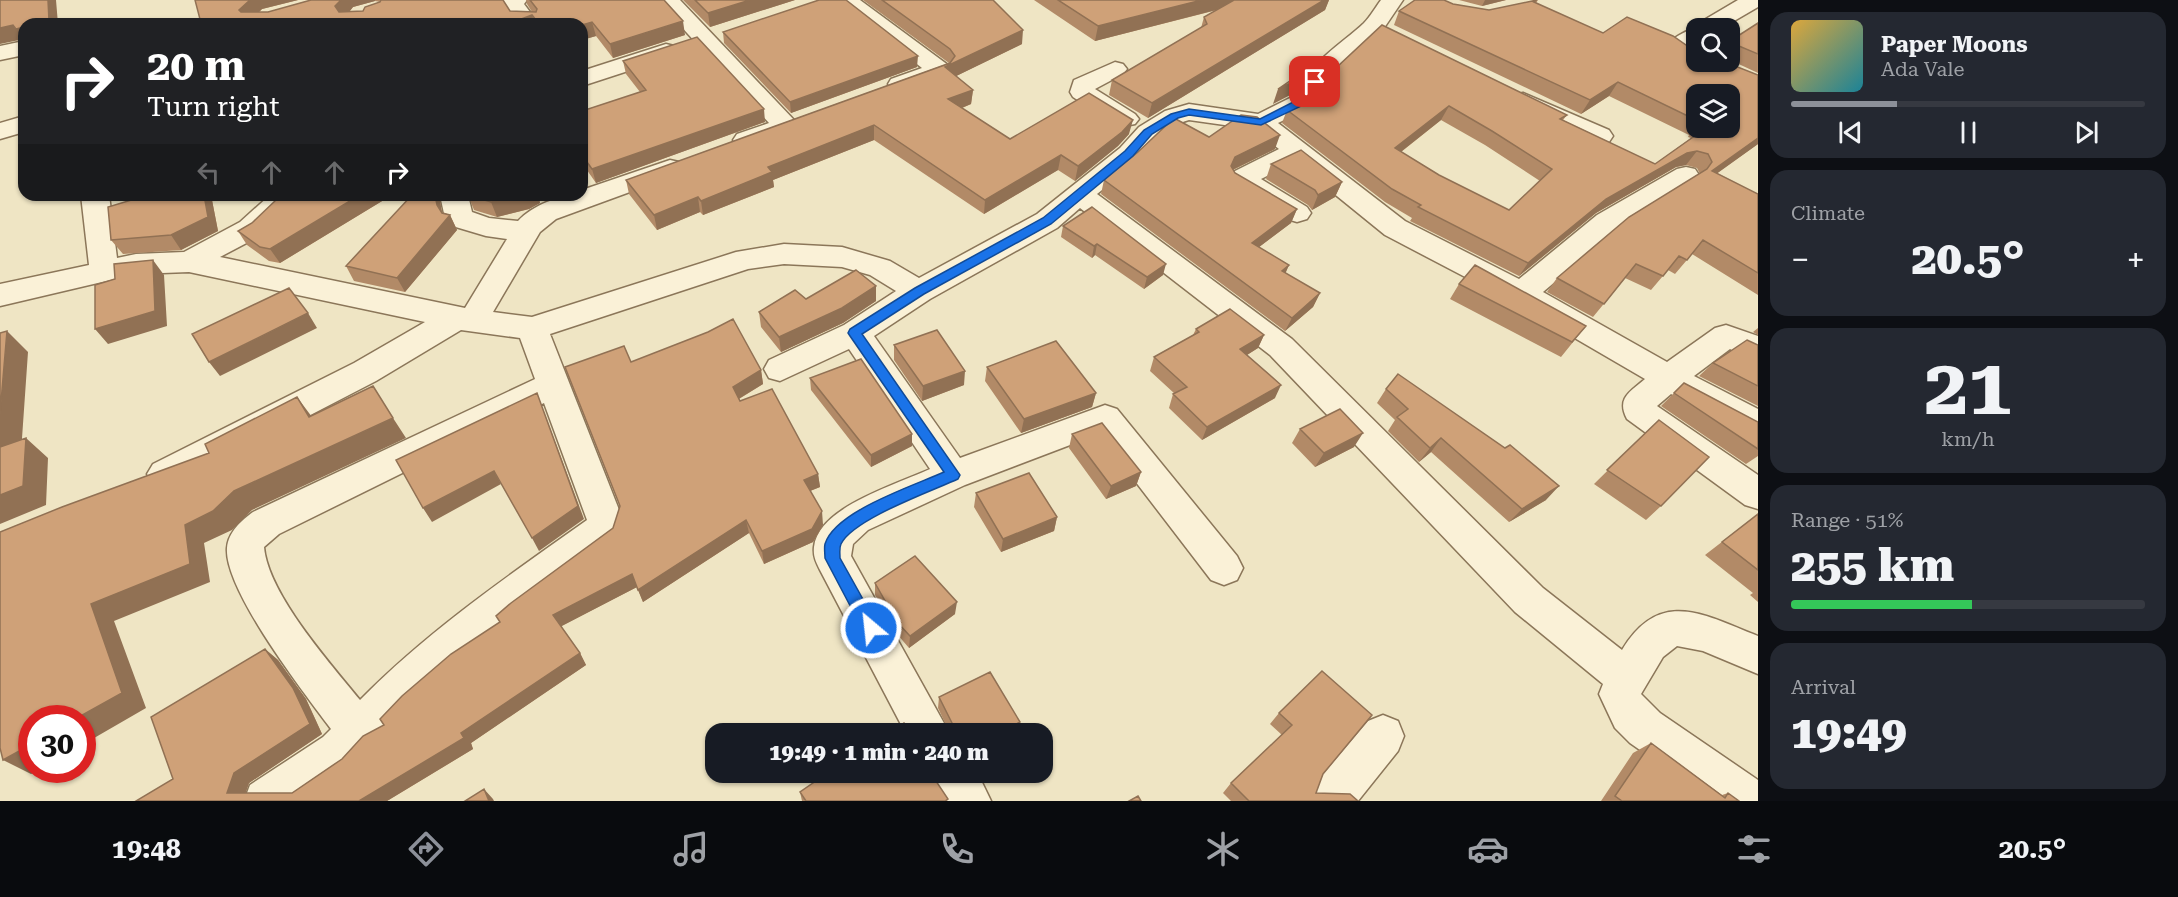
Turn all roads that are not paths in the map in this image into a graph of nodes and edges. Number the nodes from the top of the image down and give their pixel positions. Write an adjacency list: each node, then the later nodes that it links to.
1 (512, 0): 6 (street)
2 (668, 0): 8 (street)
3 (846, 0): 16 (street)
4 (1392, 0): 17 (street)
5 (1754, 0): 7 (street)
6 (524, 18)
7 (1724, 18)
8 (716, 35): 14 (street); 26 (street)
9 (1686, 41): 11 (street)
10 (18, 49): 12 (street)
11 (1686, 51)
12 (0, 53)
13 (1115, 69): 20 (street)
14 (588, 77)
15 (1498, 88): 21 (street)
16 (874, 94)
17 (1261, 122): 20 (street); 22 (street)
18 (18, 126): 19 (street)
19 (0, 131)
20 (1148, 132): 25 (street)
21 (1600, 136)
22 (1297, 151): 32 (street); 37 (street)
23 (1686, 175): 37 (street)
24 (588, 179): 26 (street)
25 (1079, 194): 36 (street); 52 (street)
26 (597, 195): 27 (street)
27 (588, 198)
28 (95, 201): 35 (street)
29 (282, 201): 34 (street)
30 (455, 201): 33 (street)
31 (580, 201): 33 (street)
32 (1297, 213)
33 (526, 232): 39 (street)
34 (189, 262): 35 (street); 39 (street)
35 (104, 271): 38 (street)
36 (919, 291): 40 (street); 41 (street)
37 (1522, 293): 44 (street)
38 (0, 295)
39 (465, 319): 40 (street); 48 (street)
40 (532, 328): 45 (street)
41 (855, 333): 43 (street); 47 (street)
42 (1758, 351): 44 (street)
43 (780, 369)
44 (1669, 377): 46 (street); 49 (street)
45 (554, 384): 54 (street); 54 (street)
46 (1758, 425)
47 (953, 475): 50 (street); 53 (street)
48 (135, 486)
49 (1758, 494)
50 (1224, 568)
51 (1758, 655): 52 (street)
52 (1628, 679): 60 (street)
53 (923, 723)
54 (358, 731): 57 (street)
55 (1383, 736): 59 (street)
56 (958, 783): 58 (street)
57 (266, 801)
58 (969, 801)
59 (1330, 801)
60 (1751, 801)

